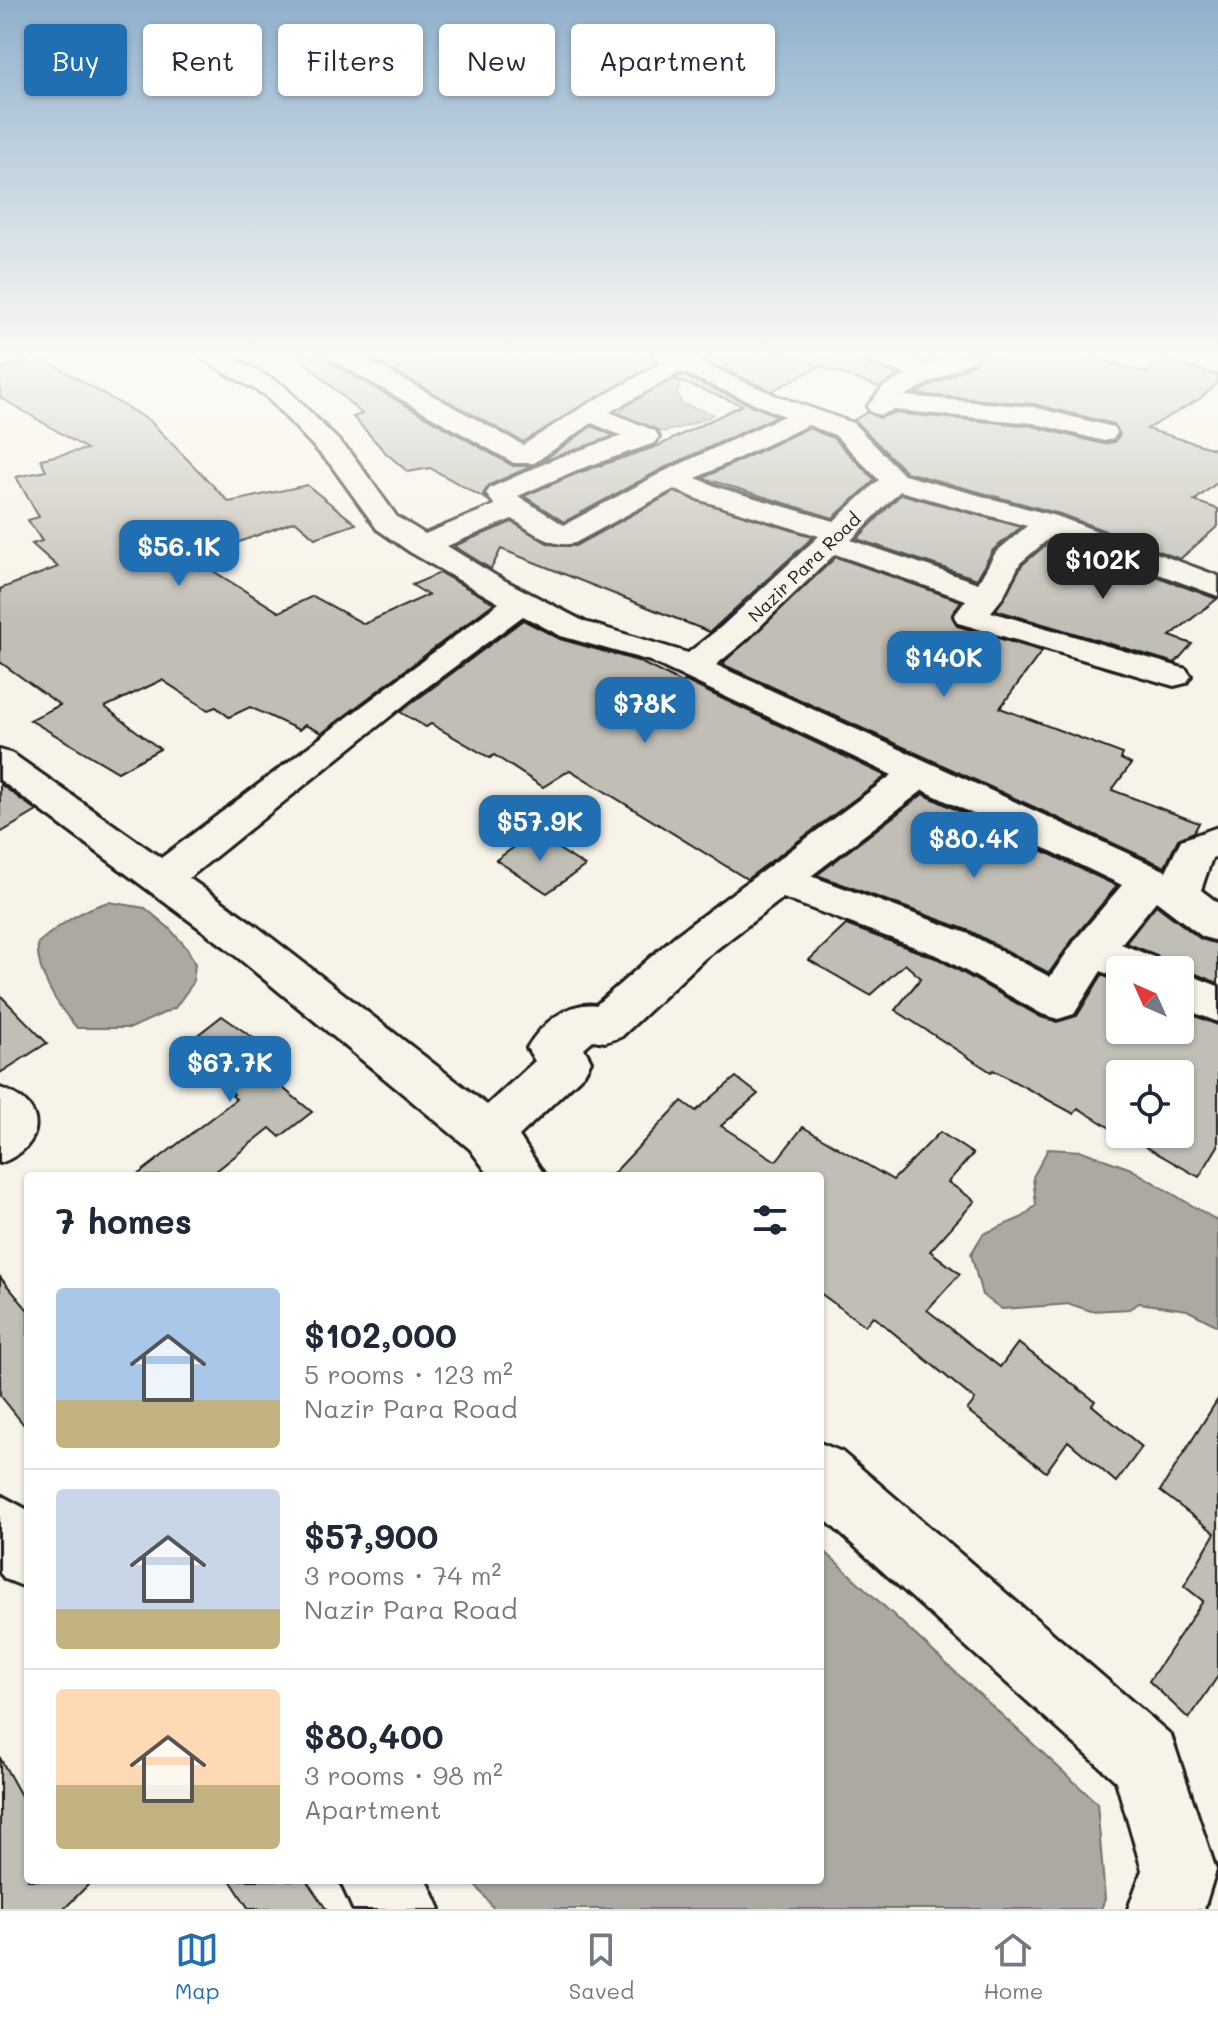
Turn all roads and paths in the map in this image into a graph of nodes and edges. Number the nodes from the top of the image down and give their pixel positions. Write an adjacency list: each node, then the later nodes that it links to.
1 (327, 444): 12 (street)
2 (501, 444): 3 (street)
3 (543, 444)
4 (625, 444): 9 (street)
5 (745, 444): 7 (street)
6 (860, 444): 8 (street)
7 (673, 478): 9 (street); 11 (street)
8 (894, 481): 10 (street); 11 (street, Nazir Para Road)
9 (514, 508): 12 (street)
10 (1049, 523): 13 (street); 14 (street)
11 (837, 538): 14 (street); 16 (street, Nazir Para Road)
12 (421, 546): 15 (street)
13 (1218, 587)
14 (987, 597): 17 (street)
15 (521, 602): 16 (street); 21 (street)
16 (692, 667): 19 (street)
17 (1174, 676)
18 (0, 762): 21 (street)
19 (920, 773): 22 (street); 23 (street)
20 (1218, 840): 23 (street)
21 (161, 879): 30 (street)
22 (778, 880): 25 (street); 30 (street)
23 (1164, 887): 24 (street); 25 (street)
24 (1218, 926)
25 (1092, 949): 26 (street)
26 (1108, 956)
27 (1194, 994): 28 (street)
28 (1218, 1005)
29 (0, 1108): 31 (street)
30 (488, 1134): 32 (street)
31 (0, 1142)
32 (516, 1172)
33 (824, 1478): 38 (street)
34 (0, 1527): 35 (street)
35 (24, 1552)
36 (381, 1884): 37 (street)
37 (402, 1909)
38 (1166, 1909)

